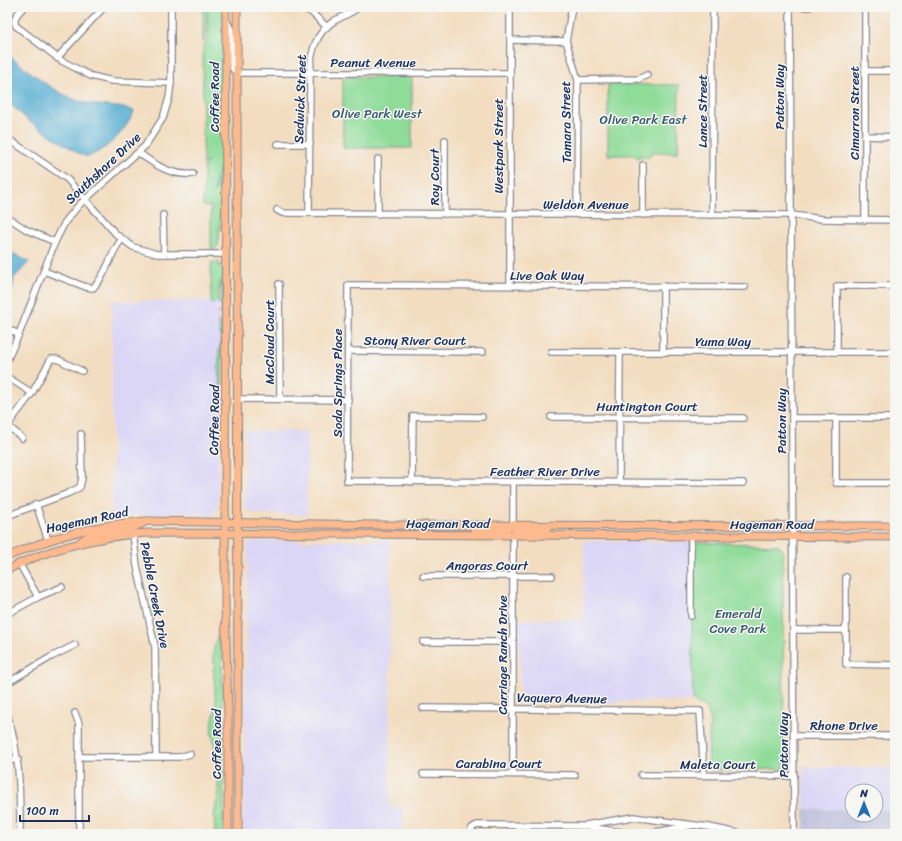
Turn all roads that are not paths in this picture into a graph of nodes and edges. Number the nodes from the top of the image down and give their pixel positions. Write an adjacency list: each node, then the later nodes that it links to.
1 (24, 7): 19 (street)
2 (104, 7): 19 (street)
3 (171, 7): 27 (street, Southshore Drive)
4 (226, 7): 15 (main road, Coffee Road)
5 (237, 7): 22 (main road, Coffee Road)
6 (300, 7): 16 (street)
7 (359, 7): 16 (street, Sedwick Street)
8 (510, 7): 17 (street, Westpark Street)
9 (572, 7): 18 (street, Tamara Street)
10 (713, 7): 47 (street, Lance Street)
11 (790, 7): 48 (street, Patton Way)
12 (802, 7): 13 (street)
13 (809, 7)
14 (865, 7): 20 (street, Cimarron Street)
15 (226, 20): 22 (street); 55 (main road, Coffee Road)
16 (327, 27): 23 (street, Sedwick Street)
17 (510, 40): 18 (street); 24 (street, Westpark Street)
18 (566, 41): 26 (street, Tamara Street)
19 (57, 58): 27 (street)
20 (865, 71): 21 (street); 28 (street, Cimarron Street)
21 (895, 71)
22 (237, 72): 23 (street, Peanut Avenue); 75 (main road, Coffee Road)
23 (310, 73): 24 (street, Peanut Avenue); 33 (street, Sedwick Street)
24 (510, 73): 43 (street, Westpark Street)
25 (647, 75): 26 (street)
26 (578, 80): 44 (street, Tamara Street)
27 (171, 84): 34 (street, Southshore Drive)
28 (865, 136): 29 (street); 50 (street, Cimarron Street)
29 (895, 137)
30 (7, 138): 38 (street)
31 (445, 140): 42 (street, Roy Court)
32 (278, 144): 33 (street)
33 (310, 144): 40 (street, Sedwick Street)
34 (139, 153): 37 (street); 38 (street, Southshore Drive)
35 (378, 159): 41 (street)
36 (643, 165): 46 (street)
37 (193, 174)
38 (86, 199): 52 (street); 53 (street, Southshore Drive)
39 (277, 210): 40 (street, Weldon Avenue)
40 (309, 214): 41 (street, Weldon Avenue)
41 (378, 214): 42 (street, Weldon Avenue)
42 (445, 214): 43 (street, Weldon Avenue)
43 (509, 214): 44 (street, Weldon Avenue); 59 (street, Westpark Street)
44 (577, 214): 46 (street, Weldon Avenue)
45 (163, 215): 54 (street)
46 (643, 215): 47 (street, Weldon Avenue)
47 (712, 215): 48 (street, Weldon Avenue)
48 (791, 216): 50 (street, Weldon Avenue); 71 (street, Patton Way)
49 (7, 217): 53 (street)
50 (864, 220): 51 (street, Weldon Avenue)
51 (895, 220)
52 (122, 239): 54 (street); 56 (street)
53 (55, 242): 56 (street, Southshore Drive)
54 (164, 254): 55 (street)
55 (226, 254): 63 (main road, Coffee Road)
56 (44, 271): 65 (street, Southshore Drive)
57 (279, 284): 80 (street, McCloud Court)
58 (348, 285): 59 (street, Live Oak Way); 66 (street, Soda Springs Place)
59 (510, 285): 60 (street, Live Oak Way)
60 (663, 286): 62 (street, Live Oak Way); 70 (street)
61 (895, 286): 72 (street)
62 (745, 287)
63 (226, 317): 75 (main road); 101 (main road, Coffee Road)
64 (7, 329): 65 (street)
65 (19, 334): 74 (street, Southshore Drive)
66 (348, 351): 67 (street, Stony River Court); 81 (street, Soda Springs Place)
67 (483, 352)
68 (551, 352): 69 (street, Yuma Way)
69 (620, 352): 70 (street, Yuma Way); 84 (street)
70 (663, 352): 71 (street, Yuma Way)
71 (792, 352): 72 (street, Yuma Way); 86 (street, Patton Way)
72 (837, 352): 73 (street, Yuma Way)
73 (895, 352)
74 (7, 360)
75 (237, 369): 79 (main road, Coffee Road)
76 (82, 371): 78 (street)
77 (7, 377): 78 (street)
78 (32, 393): 89 (street)
79 (237, 399): 80 (street); 102 (main road, Coffee Road)
80 (280, 399): 81 (street)
81 (348, 400): 92 (street, Soda Springs Place)
82 (482, 417): 93 (street)
83 (551, 417): 84 (street, Huntington Court)
84 (619, 417): 85 (street, Huntington Court); 95 (street)
85 (743, 418)
86 (792, 418): 87 (street); 106 (street, Patton Way)
87 (836, 418): 88 (street); 97 (street)
88 (895, 418)
89 (7, 425): 91 (street)
90 (81, 434): 98 (street)
91 (22, 438)
92 (347, 481): 93 (street, Feather River Drive)
93 (412, 482): 94 (street, Feather River Drive)
94 (513, 482): 95 (street, Feather River Drive); 103 (street)
95 (619, 482): 96 (street, Feather River Drive)
96 (742, 483)
97 (895, 483)
98 (36, 504): 99 (street); 117 (street)
99 (7, 516)
100 (146, 521): 101 (main road, Hageman Road); 117 (main road, Hageman Road); 118 (main road)
101 (225, 522): 102 (main road, Hageman Road); 109 (main road, Coffee Road)
102 (239, 522): 104 (main road, Hageman Road); 110 (main road, Coffee Road)
103 (513, 524): 104 (main road, Hageman Road); 105 (main road, Hageman Road); 112 (main road)
104 (376, 525): 111 (main road)
105 (558, 525): 106 (main road, Hageman Road); 113 (main road)
106 (793, 525): 107 (main road, Hageman Road); 115 (street, Patton Way)
107 (895, 526)
108 (133, 534): 109 (main road, Hageman Road); 118 (main road, Hageman Road); 145 (street, Pebble Creek Drive)
109 (225, 534): 110 (main road, Hageman Road); 158 (main road, Coffee Road)
110 (238, 534): 111 (main road, Hageman Road); 159 (main road, Coffee Road)
111 (325, 534): 112 (main road, Hageman Road)
112 (458, 534): 113 (main road, Hageman Road)
113 (513, 535): 114 (main road, Hageman Road); 123 (street, Carriage Ranch Drive)
114 (691, 536): 115 (main road, Hageman Road); 129 (street)
115 (793, 536): 116 (main road, Hageman Road); 130 (street, Patton Way)
116 (895, 537)
117 (48, 540): 119 (main road, Hageman Road); 120 (main road)
118 (80, 542): 120 (main road, Hageman Road)
119 (7, 557)
120 (19, 564): 121 (main road, Hageman Road); 127 (street)
121 (7, 570)
122 (423, 576): 123 (street, Angoras Court)
123 (513, 576): 124 (street, Angoras Court); 133 (street, Carriage Ranch Drive)
124 (552, 576)
125 (846, 577): 131 (street)
126 (62, 587): 127 (street)
127 (38, 597): 128 (street)
128 (7, 614)
129 (691, 616)
130 (793, 630): 131 (street); 141 (street, Patton Way)
131 (846, 630): 135 (street)
132 (423, 642): 133 (street)
133 (513, 642): 138 (street, Carriage Ranch Drive)
134 (75, 645): 136 (street)
135 (895, 664)
136 (7, 683)
137 (423, 708): 138 (street, Vaquero Avenue)
138 (513, 708): 149 (street, Carriage Ranch Drive); 152 (street, Vaquero Avenue)
139 (7, 713): 146 (street)
140 (74, 713): 144 (street)
141 (794, 736): 142 (street, Rhone Drive); 153 (street, Patton Way)
142 (895, 736)
143 (190, 754): 145 (street)
144 (79, 757): 145 (street); 157 (street)
145 (156, 757)
146 (18, 759): 147 (street); 156 (street)
147 (7, 761)
148 (423, 774): 149 (street, Carabina Court)
149 (513, 774): 150 (street, Carabina Court)
150 (575, 775)
151 (641, 775): 152 (street, Maleta Court)
152 (704, 775): 153 (street, Maleta Court)
153 (794, 776): 162 (street, Patton Way)
154 (694, 825): 155 (street); 155 (street); 161 (street)
155 (580, 826): 160 (street)
156 (20, 834)
157 (79, 834)
158 (228, 834)
159 (238, 834)
160 (470, 834)
161 (742, 834)
162 (794, 834)

